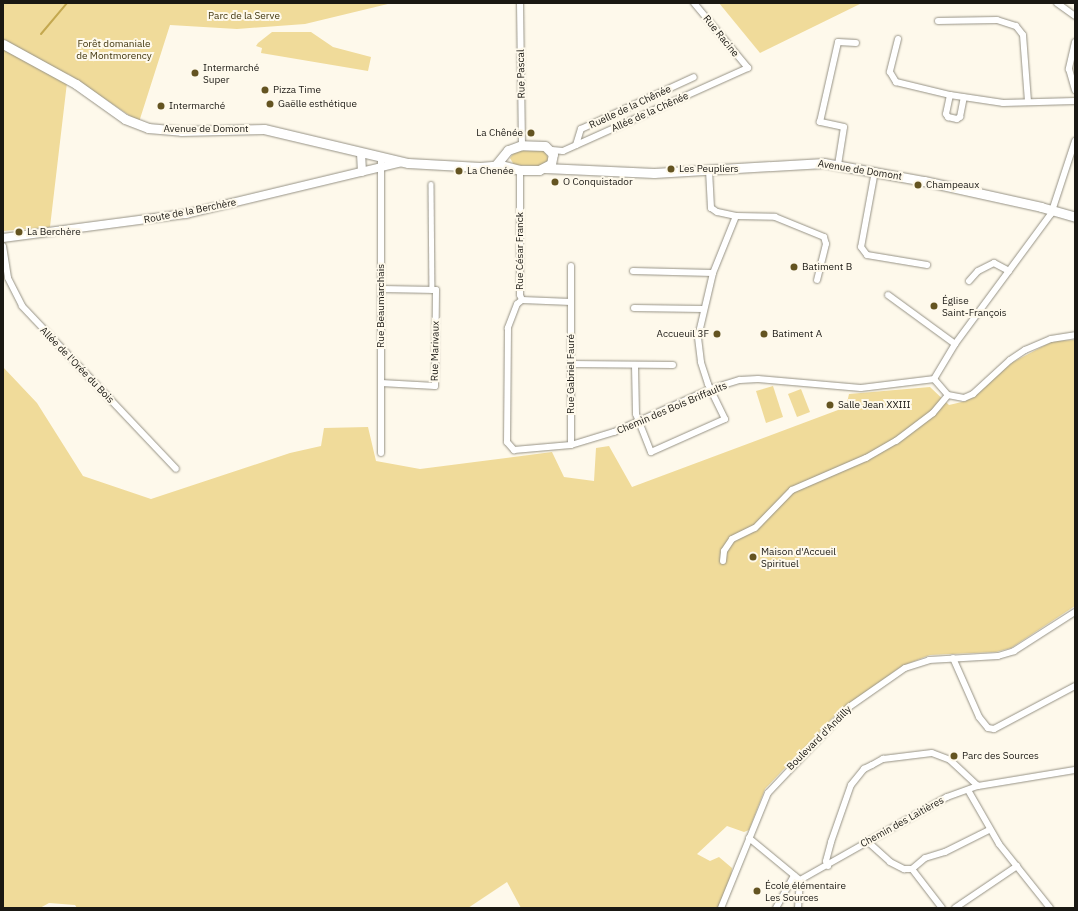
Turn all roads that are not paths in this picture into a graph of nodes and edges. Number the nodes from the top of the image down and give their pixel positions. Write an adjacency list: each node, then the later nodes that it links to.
1 (520, 3): 18 (street, Rue Pascal)
2 (694, 3): 10 (street, Rue Racine)
3 (1057, 3): 4 (street)
4 (1075, 16)
5 (938, 21): 16 (street)
6 (898, 39): 13 (street)
7 (1075, 42): 12 (street)
8 (3, 44): 20 (main road, Avenue de Domont)
9 (856, 44): 25 (street)
10 (748, 68): 19 (street, Allée de la Chênée)
11 (694, 77): 19 (street, Ruelle de la Chênée)
12 (1075, 90)
13 (950, 95): 14 (street); 14 (street)
14 (964, 97): 16 (street)
15 (1075, 101): 16 (street)
16 (1028, 102)
17 (1075, 141): 34 (street)
18 (522, 145): 21 (main road); 22 (main road)
19 (576, 145): 21 (street, Allée de la Chênée)
20 (361, 153): 23 (main road, Avenue de Domont); 31 (street)
21 (555, 154): 27 (main road); 29 (main road)
22 (506, 156): 24 (main road); 26 (main road)
23 (379, 164): 24 (main road, Avenue de Domont); 31 (street, Route de la Berchère); 46 (street, Rue Beaumarchais)
24 (496, 165): 26 (main road, Avenue de Domont)
25 (838, 165): 30 (main road, Avenue de Domont); 32 (main road, Avenue de Domont)
26 (510, 167): 28 (main road, Avenue de Domont)
27 (545, 168): 28 (main road, Avenue de Domont); 29 (main road, Avenue de Domont)
28 (520, 170): 49 (street, Rue César Franck)
29 (569, 170): 30 (main road, Avenue de Domont)
30 (709, 170): 35 (street)
31 (362, 172): 37 (street, Route de la Berchère)
32 (875, 172): 34 (main road, Avenue de Domont); 39 (street)
33 (430, 184): 47 (street, Rue Marivaux)
34 (1054, 210): 36 (main road, Avenue de Domont); 42 (street)
35 (736, 216): 43 (street); 44 (street)
36 (1075, 217)
37 (3, 238)
38 (3, 246): 66 (street, Allée de l'Orée du Bois)
39 (927, 265)
40 (571, 266): 50 (street, Rue Gabriel Fauré)
41 (633, 271): 43 (street)
42 (1009, 271): 45 (street); 54 (street)
43 (713, 273): 52 (street)
44 (817, 280)
45 (970, 281)
46 (382, 289): 47 (street); 59 (street, Rue Beaumarchais)
47 (432, 290): 59 (street, Rue Marivaux)
48 (888, 295): 54 (street)
49 (522, 300): 50 (street); 64 (street, Rue César Franck)
50 (571, 302): 55 (street, Rue Gabriel Fauré)
51 (634, 308): 52 (street)
52 (703, 309): 60 (street)
53 (1075, 335): 61 (street)
54 (955, 344): 58 (street)
55 (571, 364): 56 (street); 63 (street, Rue Gabriel Fauré)
56 (634, 366): 57 (street); 62 (street)
57 (673, 366)
58 (934, 379): 60 (street, Chemin des Bois Briffaults); 61 (street)
59 (381, 384): 65 (street, Rue Beaumarchais)
60 (710, 389): 62 (street, Chemin des Bois Briffaults); 62 (street)
61 (948, 395): 67 (street)
62 (638, 422): 63 (street, Chemin des Bois Briffaults)
63 (571, 445): 64 (street, Chemin des Bois Briffaults)
64 (509, 446)
65 (382, 453)
66 (176, 469)
67 (723, 561)
68 (1075, 612): 69 (street, Boulevard d'Andilly)
69 (953, 658): 70 (street); 75 (street, Boulevard d'Andilly)
70 (1075, 686)
71 (1075, 770): 72 (street, Chemin des Laitières)
72 (978, 786): 73 (street, Chemin des Laitières); 77 (street)
73 (968, 790): 74 (street); 76 (street, Chemin des Laitières)
74 (989, 830): 78 (street); 79 (street)
75 (750, 838): 80 (street); 82 (street, Boulevard d'Andilly)
76 (867, 841): 77 (street, Chemin des Laitières); 79 (street)
77 (828, 866): 81 (street, Chemin des Laitières)
78 (1017, 866): 86 (street); 87 (street)
79 (912, 868): 85 (street)
80 (794, 876): 81 (street); 83 (street)
81 (800, 880): 84 (street)
82 (721, 908)
83 (776, 908)
84 (798, 908)
85 (942, 908)
86 (955, 908)
87 (1050, 908)

